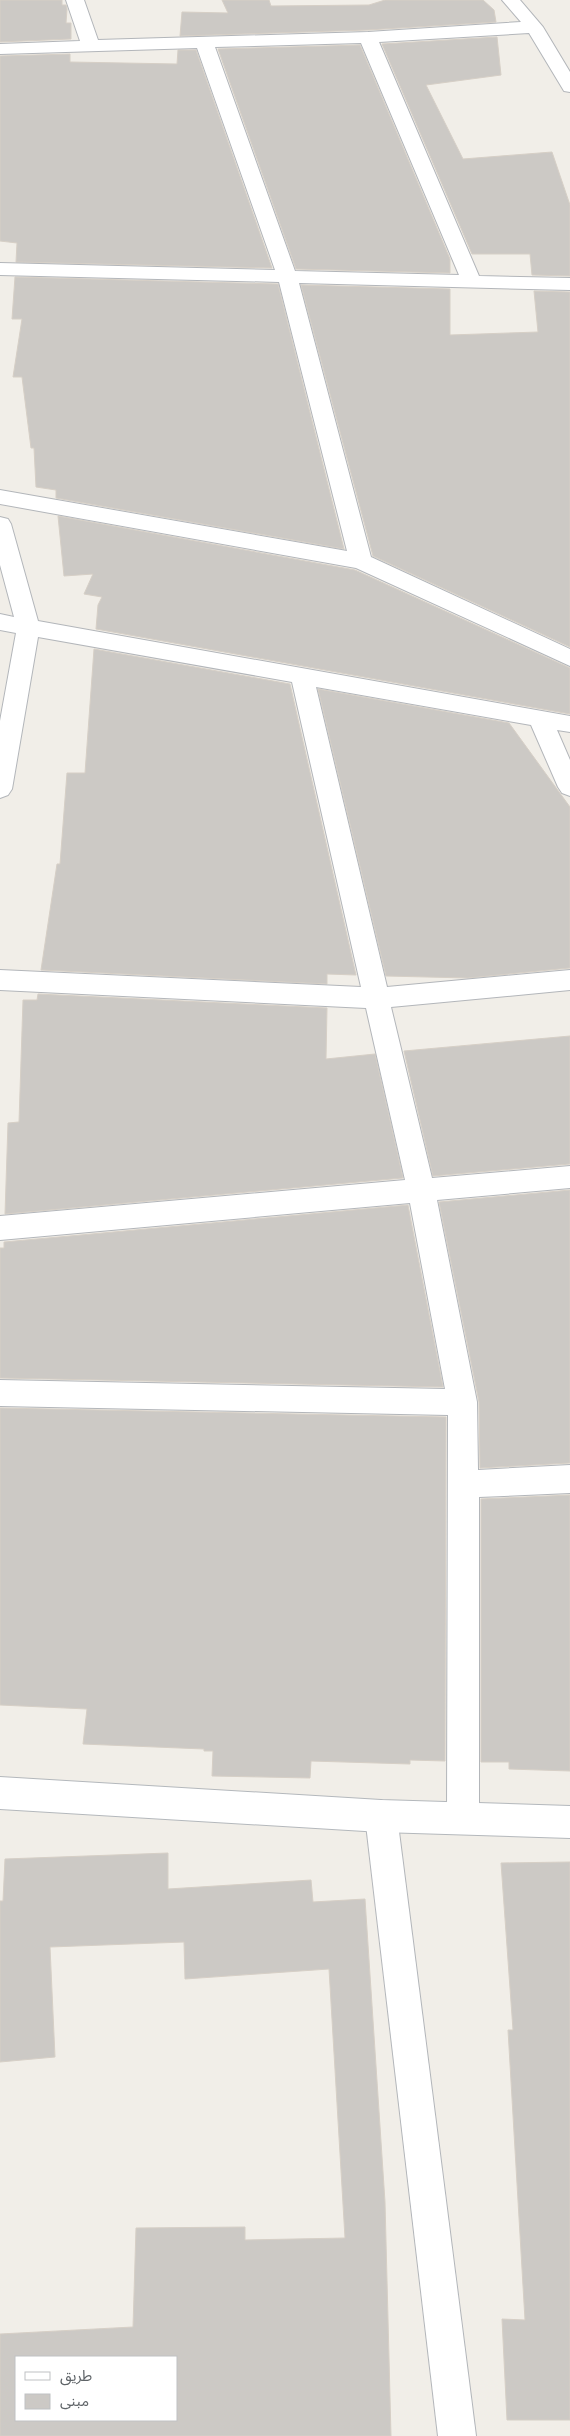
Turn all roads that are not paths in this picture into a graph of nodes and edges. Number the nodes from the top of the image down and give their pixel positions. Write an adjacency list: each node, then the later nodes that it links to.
1 (74, 0): 6 (street)
2 (511, 0): 3 (street)
3 (534, 27): 4 (street); 8 (street)
4 (368, 37): 5 (street); 11 (street)
5 (204, 42): 6 (street); 10 (street)
6 (91, 47): 7 (street)
7 (0, 49)
8 (570, 88)
9 (0, 269): 10 (street)
10 (287, 275): 11 (street); 15 (street)
11 (472, 283): 12 (street)
12 (570, 284)
13 (0, 497): 15 (street)
14 (0, 524): 17 (street)
15 (361, 560): 18 (street)
16 (0, 622): 17 (street)
17 (28, 627): 19 (street); 23 (street)
18 (570, 658)
19 (302, 675): 20 (street); 26 (street)
20 (540, 719): 21 (street); 22 (street)
21 (570, 724)
22 (570, 787)
23 (0, 789)
24 (0, 980): 26 (street)
25 (570, 980): 26 (street)
26 (376, 998): 28 (street)
27 (570, 1177): 28 (street)
28 (421, 1191): 29 (street); 31 (street)
29 (0, 1228)
30 (0, 1392): 31 (street)
31 (462, 1402): 33 (street)
32 (570, 1479): 33 (street)
33 (464, 1484): 36 (street)
34 (0, 1793): 35 (street)
35 (381, 1816): 36 (street); 38 (street)
36 (463, 1817): 37 (street)
37 (570, 1822)
38 (457, 2436)

